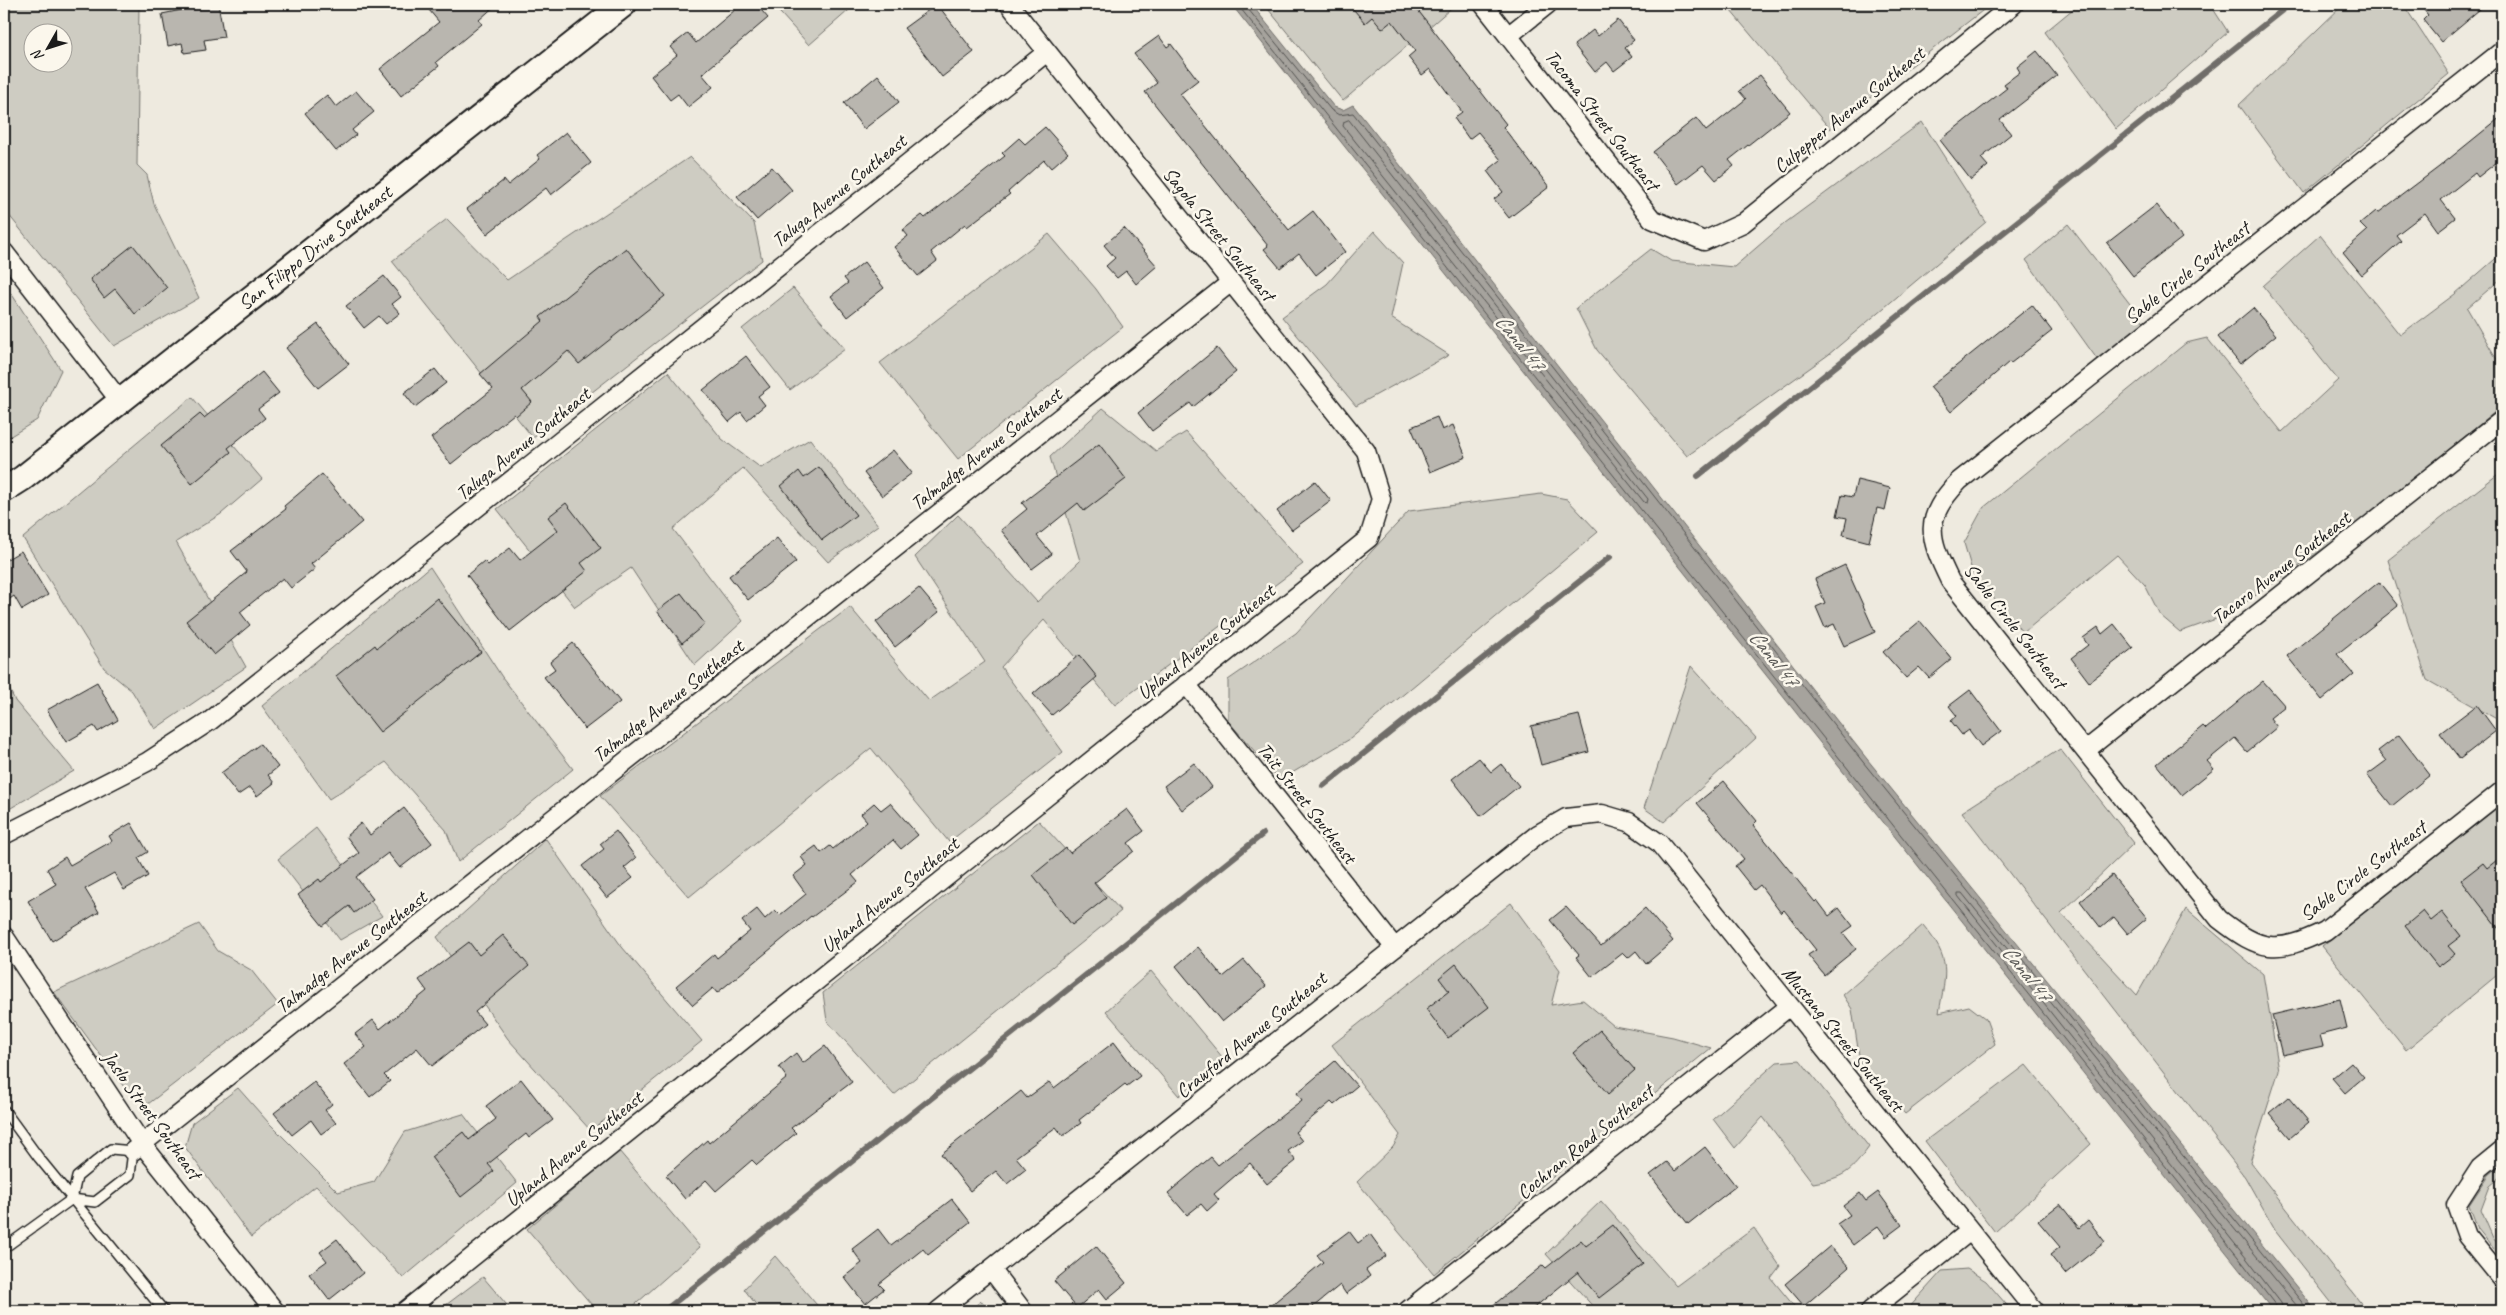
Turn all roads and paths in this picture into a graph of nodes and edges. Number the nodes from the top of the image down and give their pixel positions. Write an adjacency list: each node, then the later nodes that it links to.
1 (624, 4): 12 (street, San Filippo Drive Southeast)
2 (1009, 4): 8 (street, Sagola Street Southeast)
3 (1483, 4): 6 (street, Tacoma Street Southeast)
4 (1548, 4): 6 (street)
5 (2014, 4): 9 (street, Culpepper Avenue Southeast)
6 (1508, 36): 9 (street, Tacoma Street Southeast)
7 (2502, 51): 17 (street, Sable Circle Southeast)
8 (1047, 52): 11 (street, Sagola Street Southeast); 20 (street, Taluga Avenue Southeast)
9 (1704, 242)
10 (4, 252): 12 (street)
11 (1230, 283): 15 (street, Sagola Street Southeast); 25 (street, Talmadge Avenue Southeast)
12 (120, 401): 14 (street, San Filippo Drive Southeast)
13 (2502, 420): 17 (street, Tacaro Avenue Southeast)
14 (4, 490)
15 (1381, 499): 16 (street, Upland Avenue Southeast)
16 (1186, 684): 22 (street, Tait Street Southeast); 34 (street, Upland Avenue Southeast)
17 (2086, 750): 18 (street, Sable Circle Southeast)
18 (2502, 791)
19 (1602, 814): 22 (street, Crawford Avenue Southeast); 23 (street, Mustang Street Southeast)
20 (4, 835)
21 (4, 936): 25 (street, Jaslo Street Southeast)
22 (1394, 948): 30 (street, Crawford Avenue Southeast)
23 (1790, 1006): 28 (street, Mustang Street Southeast); 37 (street, Cochran Road Southeast)
24 (4, 1110): 27 (lane)
25 (137, 1147): 27 (lane); 27 (lane); 33 (street, Jaslo Street Southeast)
26 (2502, 1150): 31 (street)
27 (72, 1199): 29 (lane); 32 (lane)
28 (1970, 1231): 38 (street); 39 (street, Mustang Street Southeast)
29 (4, 1248)
30 (991, 1269): 35 (street, Crawford Avenue Southeast); 36 (street)
31 (2502, 1278)
32 (164, 1311)
33 (275, 1311)
34 (405, 1311)
35 (938, 1311)
36 (1023, 1311)
37 (1407, 1311)
38 (1870, 1311)
39 (2035, 1311)

